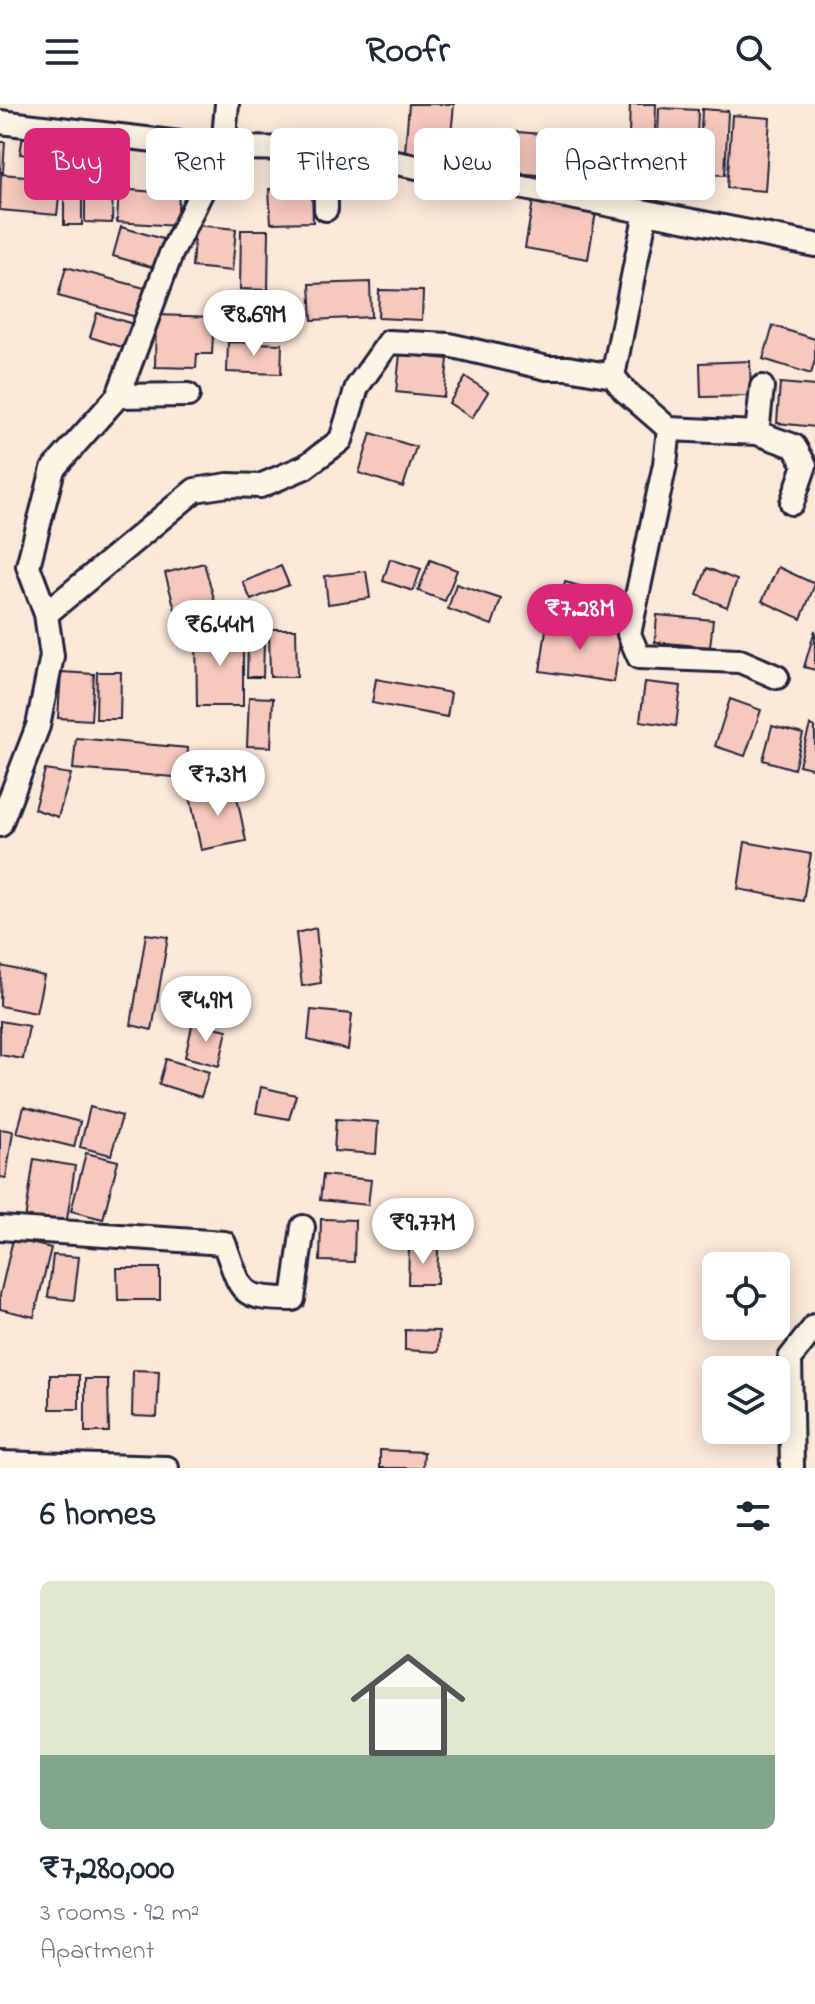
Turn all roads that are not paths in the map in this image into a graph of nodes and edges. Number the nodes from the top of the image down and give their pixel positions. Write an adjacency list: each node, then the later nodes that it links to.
1 (227, 104): 3 (street)
2 (0, 122): 4 (street)
3 (225, 128)
4 (146, 139)
5 (398, 163): 9 (street)
6 (197, 200): 14 (street)
7 (326, 200): 8 (street)
8 (326, 209)
9 (646, 212): 10 (street); 11 (street)
10 (815, 245)
11 (613, 376): 15 (street); 18 (street)
12 (762, 387): 16 (street)
13 (188, 395): 14 (street)
14 (118, 396): 18 (street)
15 (669, 429): 16 (street); 19 (street)
16 (757, 433): 17 (street)
17 (792, 503)
18 (46, 614): 20 (street)
19 (777, 677)
20 (0, 825)
21 (303, 1227): 22 (street)
22 (0, 1228)
23 (815, 1326): 26 (street)
24 (0, 1463): 25 (street)
25 (167, 1468)
26 (792, 1468)

